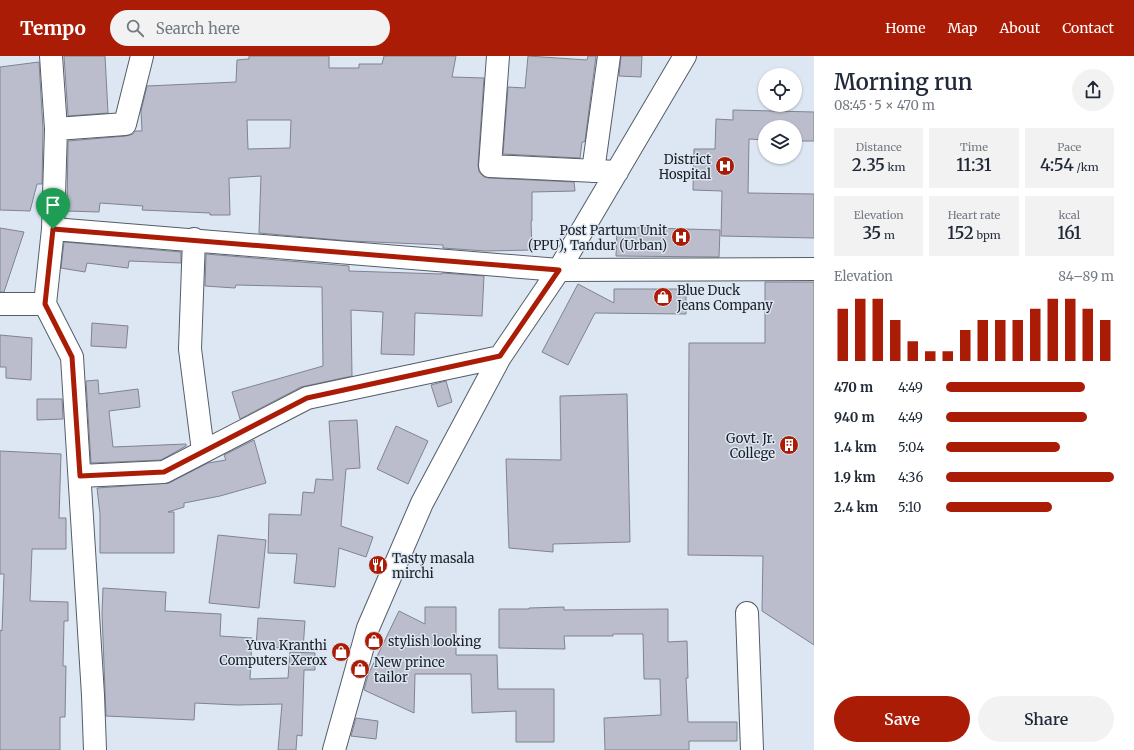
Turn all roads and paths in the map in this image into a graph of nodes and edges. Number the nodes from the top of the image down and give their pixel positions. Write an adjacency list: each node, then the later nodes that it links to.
1 (51, 56): 6 (street)
2 (142, 56): 6 (street)
3 (498, 56): 7 (street)
4 (609, 56): 7 (street)
5 (686, 56): 8 (street)
6 (56, 129): 9 (street)
7 (593, 171): 8 (street)
8 (617, 172): 12 (street)
9 (53, 229): 10 (street); 14 (street)
10 (194, 240): 12 (street); 16 (street)
11 (814, 269): 12 (street)
12 (559, 270): 15 (street)
13 (0, 304): 14 (street)
14 (45, 304): 17 (street)
15 (500, 356): 16 (street); 20 (street)
16 (203, 451): 17 (street)
17 (80, 476): 19 (street)
18 (747, 613): 21 (street)
19 (95, 750)
20 (334, 750)
21 (752, 750)

